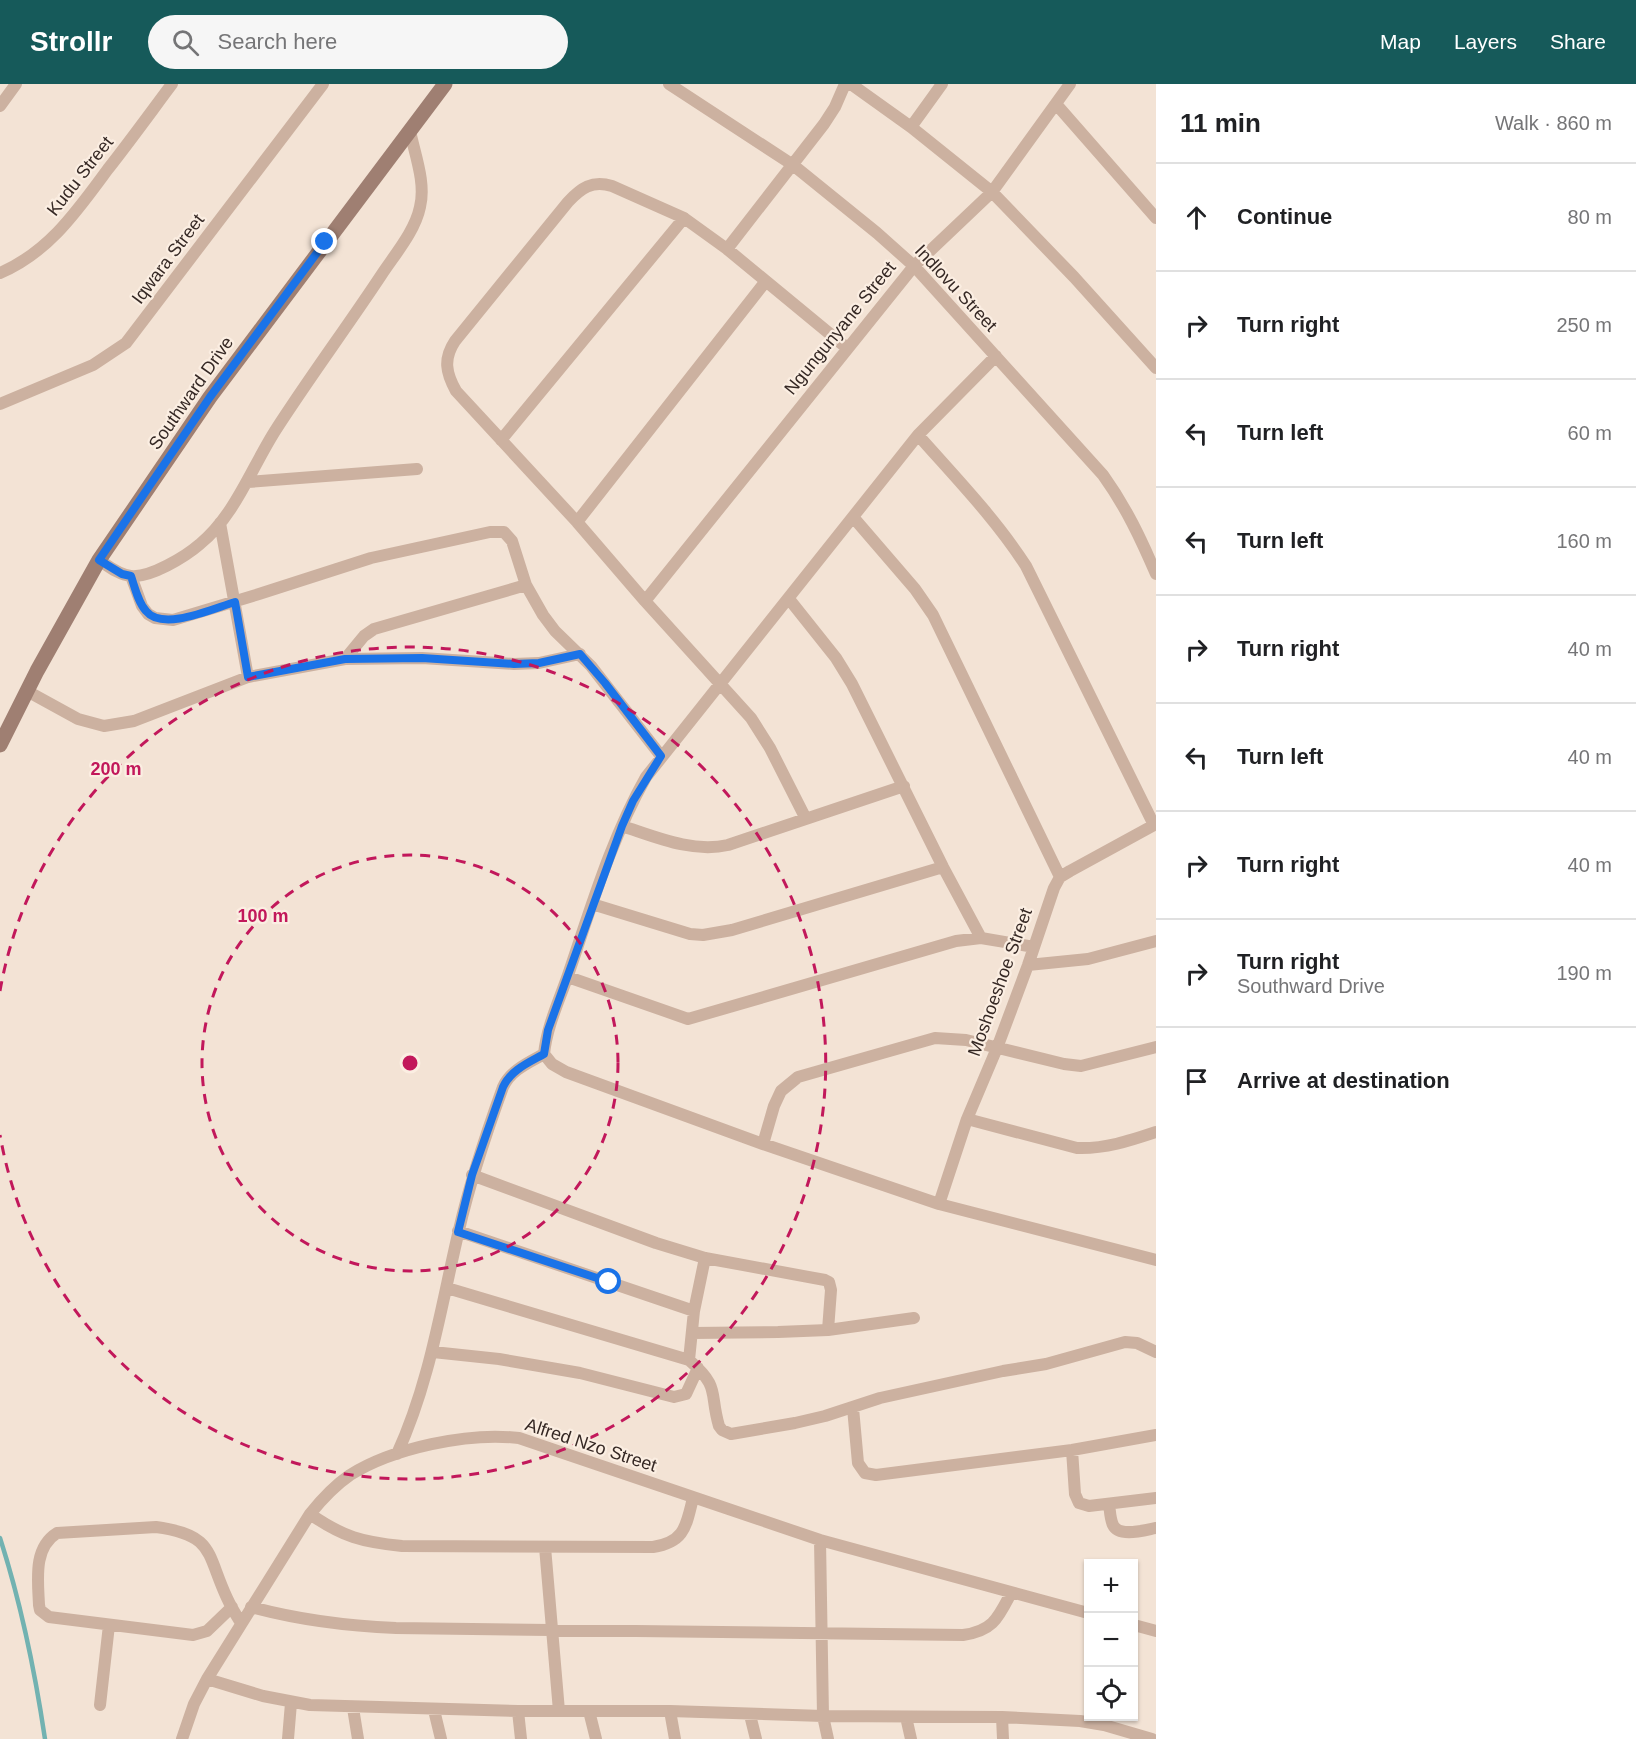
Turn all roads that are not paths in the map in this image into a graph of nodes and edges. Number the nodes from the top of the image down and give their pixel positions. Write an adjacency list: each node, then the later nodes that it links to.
1 (16, 84): 11 (street)
2 (172, 84): 20 (street, Kudu Street)
3 (323, 84): 25 (street, Iqwara Street)
4 (446, 84): 13 (main road, Southward Drive)
5 (669, 84): 14 (street, Indlovu Street)
6 (845, 84): 14 (street)
7 (851, 84): 12 (street)
8 (942, 84): 12 (street)
9 (1070, 84): 10 (street, Ngungunyane Street)
10 (1056, 104): 15 (street, Ngungunyane Street); 17 (street)
11 (0, 106)
12 (911, 127): 15 (street)
13 (410, 131): 29 (street); 33 (main road, Southward Drive)
14 (794, 165): 18 (street); 19 (street, Indlovu Street)
15 (992, 192): 19 (street, Ngungunyane Street); 24 (street)
16 (684, 218): 18 (street); 27 (street); 27 (street)
17 (1156, 218)
18 (727, 249): 21 (street)
19 (914, 266): 22 (street, Ngungunyane Street); 23 (street, Indlovu Street)
20 (0, 273)
21 (766, 281): 22 (street); 31 (street)
22 (847, 348): 38 (street, Ngungunyane Street)
23 (996, 356): 26 (street); 34 (street, Indlovu Street)
24 (1156, 368)
25 (0, 404)
26 (918, 435): 30 (street); 49 (street)
27 (501, 440): 31 (street)
28 (417, 470): 29 (street)
29 (248, 482): 32 (street)
30 (853, 517): 37 (street); 52 (street)
31 (577, 522): 38 (street)
32 (220, 523): 35 (street); 39 (street)
33 (99, 560): 35 (street); 44 (main road, Southward Drive)
34 (1156, 574)
35 (131, 576): 39 (street)
36 (526, 585): 39 (street); 40 (street); 41 (street)
37 (789, 598): 43 (street); 47 (street)
38 (645, 601): 43 (street)
39 (235, 602): 42 (street)
40 (580, 654): 41 (street); 46 (street)
41 (345, 659): 42 (street)
42 (248, 677): 44 (street)
43 (719, 685): 46 (street); 48 (street)
44 (27, 692): 45 (main road, Southward Drive)
45 (0, 745)
46 (661, 756): 50 (street)
47 (904, 786): 48 (street); 51 (street)
48 (806, 819): 50 (street)
49 (1155, 824): 52 (street)
50 (622, 826): 53 (street)
51 (943, 867): 53 (street); 54 (street)
52 (1060, 877): 56 (street, Moshoeshoe Street)
53 (592, 904): 58 (street)
54 (981, 938): 56 (street); 58 (street)
55 (1156, 941): 57 (street)
56 (1034, 947): 57 (street, Moshoeshoe Street)
57 (1028, 965): 60 (street, Moshoeshoe Street)
58 (568, 977): 61 (street)
59 (1156, 1047): 60 (street)
60 (997, 1048): 62 (street, Moshoeshoe Street); 64 (street)
61 (544, 1054): 64 (street); 65 (street)
62 (967, 1119): 63 (street); 66 (street, Moshoeshoe Street)
63 (1156, 1132)
64 (763, 1143): 66 (street)
65 (472, 1175): 67 (street); 68 (street)
66 (939, 1204): 69 (street)
67 (458, 1232): 70 (street); 71 (street)
68 (705, 1258): 71 (street); 73 (street)
69 (1156, 1260)
70 (447, 1288): 75 (street); 77 (street)
71 (694, 1311): 74 (street)
72 (914, 1318): 73 (street)
73 (828, 1330): 74 (street)
74 (692, 1333): 77 (street)
75 (433, 1352): 77 (street); 81 (street)
76 (1156, 1352): 78 (street)
77 (694, 1364): 78 (street)
78 (853, 1408): 80 (street)
79 (1156, 1436): 80 (street)
80 (1072, 1450): 84 (street)
81 (398, 1454): 82 (street, Alfred Nzo Street); 85 (street, Alfred Nzo Street)
82 (693, 1498): 87 (street, Alfred Nzo Street); 88 (street)
83 (1156, 1498): 84 (street)
84 (1109, 1504): 86 (street)
85 (310, 1514): 88 (street); 91 (street, Alfred Nzo Street)
86 (1156, 1528)
87 (820, 1540): 89 (street, Alfred Nzo Street); 98 (street)
88 (545, 1547): 96 (street)
89 (1011, 1593): 92 (street, Alfred Nzo Street); 98 (street)
90 (232, 1607): 93 (street); 94 (street); 94 (street)
91 (251, 1607): 93 (street, Alfred Nzo Street); 96 (street)
92 (1084, 1612)
93 (241, 1623): 99 (street, Alfred Nzo Street)
94 (109, 1625): 101 (street)
95 (1138, 1626): 97 (street)
96 (552, 1630): 98 (street); 105 (street)
97 (1156, 1631)
98 (821, 1634): 109 (street)
99 (207, 1679): 100 (street); 113 (street, Alfred Nzo Street)
100 (291, 1703): 102 (street); 114 (street)
101 (100, 1705)
102 (353, 1708): 103 (street); 115 (street)
103 (434, 1710): 104 (street); 116 (street)
104 (518, 1711): 105 (street); 117 (street)
105 (559, 1711): 106 (street)
106 (589, 1711): 107 (street); 118 (street)
107 (670, 1712): 108 (street); 119 (street)
108 (750, 1715): 109 (street); 120 (street)
109 (823, 1716): 110 (street); 121 (street)
110 (906, 1717): 111 (street); 122 (street)
111 (1002, 1717): 123 (street); 124 (street)
112 (1156, 1728): 124 (street)
113 (182, 1739)
114 (288, 1739)
115 (358, 1739)
116 (441, 1739)
117 (521, 1739)
118 (596, 1739)
119 (675, 1739)
120 (756, 1739)
121 (828, 1739)
122 (911, 1739)
123 (1003, 1739)
124 (1153, 1739)

